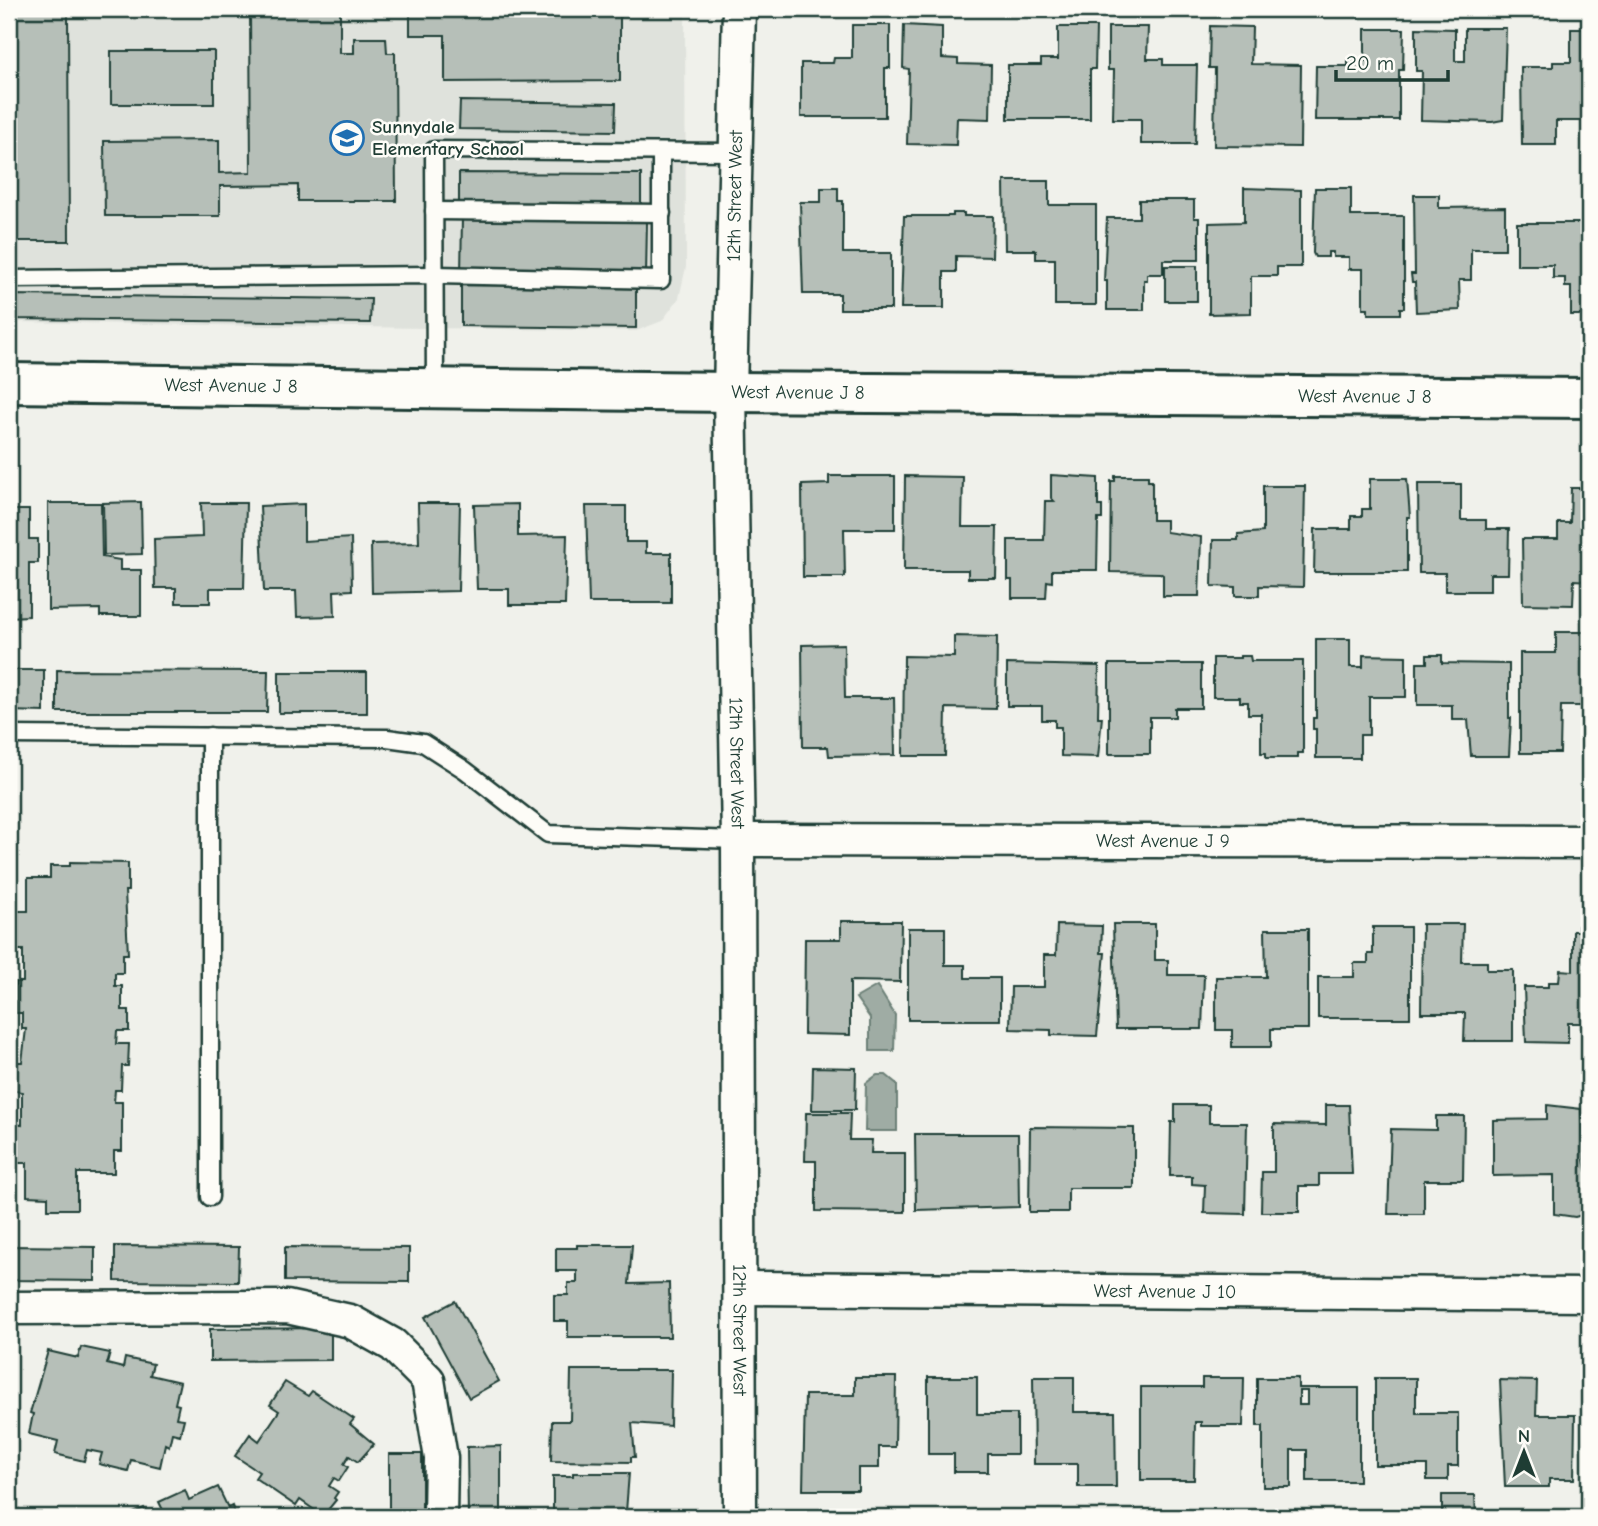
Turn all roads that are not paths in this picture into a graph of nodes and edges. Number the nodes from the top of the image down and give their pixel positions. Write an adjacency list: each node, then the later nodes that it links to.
1 (739, 9): 3 (street, 12th Street West)
2 (661, 152): 3 (lane); 4 (lane); 5 (lane)
3 (736, 152): 10 (street, 12th Street West)
4 (434, 211): 5 (lane); 6 (lane)
5 (662, 213): 6 (lane)
6 (435, 275): 7 (lane); 9 (lane)
7 (9, 279)
8 (9, 383): 9 (street, West Avenue J 8)
9 (435, 389): 10 (street, West Avenue J 8)
10 (730, 392): 11 (street, West Avenue J 8); 14 (street, 12th Street West)
11 (1589, 398)
12 (9, 734): 13 (lane)
13 (210, 736): 14 (lane); 16 (lane)
14 (738, 840): 15 (street, West Avenue J 9); 17 (street, 12th Street West)
15 (1589, 842)
16 (210, 1197)
17 (741, 1288): 18 (street, West Avenue J 10); 21 (street, 12th Street West)
18 (1589, 1295)
19 (9, 1308): 20 (street)
20 (440, 1517)
21 (740, 1517)

